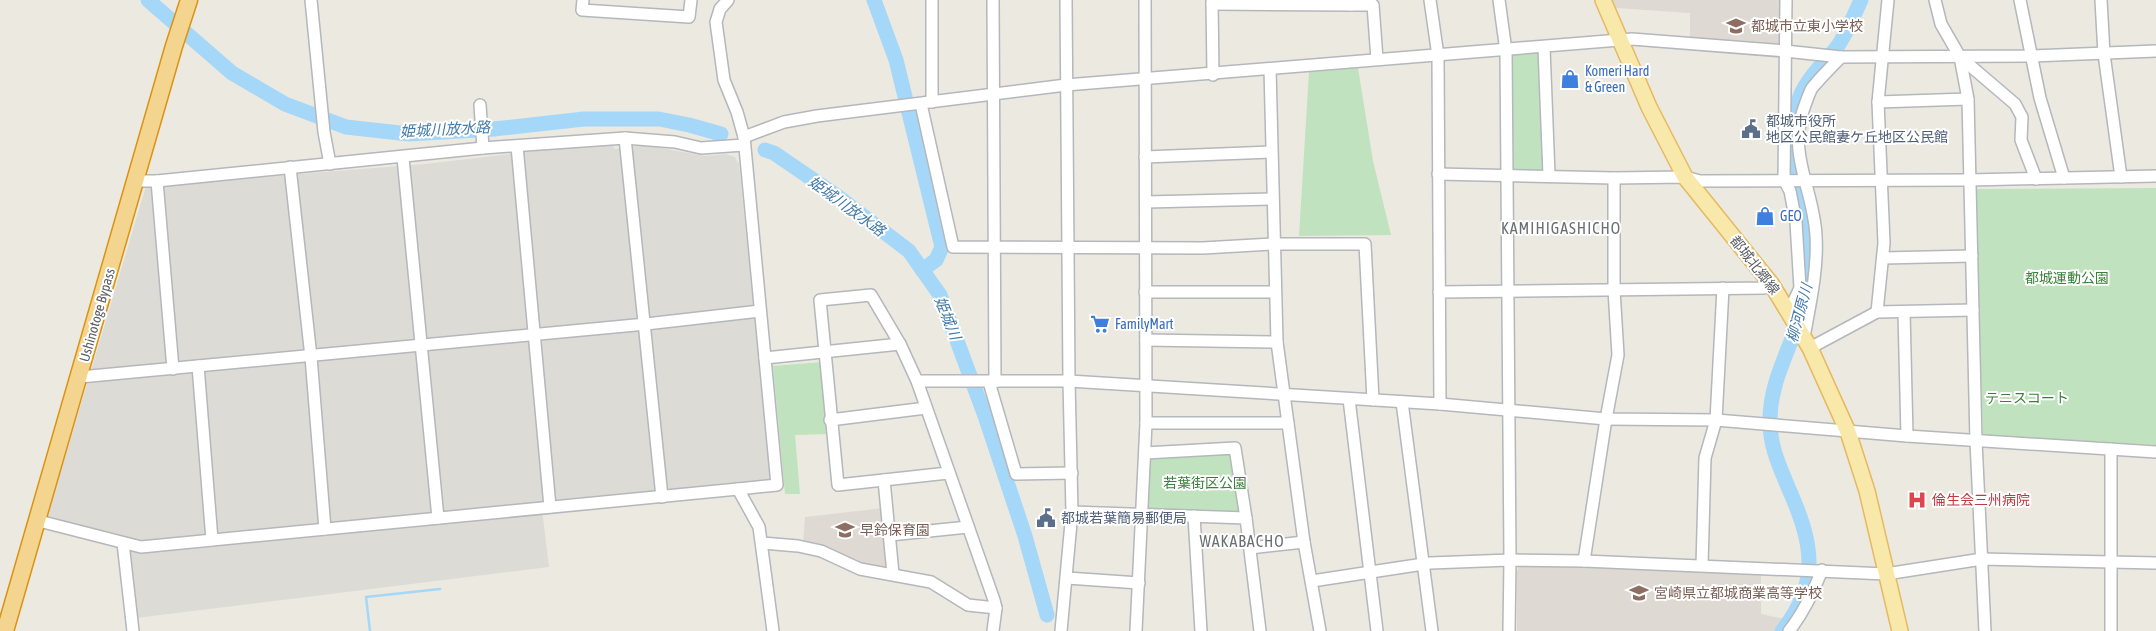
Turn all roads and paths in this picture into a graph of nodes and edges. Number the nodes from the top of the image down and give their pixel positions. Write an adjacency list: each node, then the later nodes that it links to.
1 (311, 0): 49 (street)
2 (582, 0): 3 (street)
3 (691, 0)
4 (728, 0): 43 (street)
5 (932, 0): 40 (street)
6 (993, 0): 37 (street)
7 (1066, 0): 36 (street)
8 (1145, 0): 35 (street)
9 (1430, 0): 27 (street)
10 (1499, 0): 24 (street)
11 (1603, 0): 21 (main road, 都城北郷線)
12 (1786, 0): 23 (street)
13 (1888, 0): 31 (street)
14 (1935, 0): 30 (street)
15 (2020, 0): 28 (street)
16 (2100, 0): 26 (street)
17 (188, 2): 64 (highway, Ushinotoge Bypass)
18 (1212, 2): 19 (street); 34 (street)
19 (1281, 2): 20 (street)
20 (1351, 2): 32 (street)
21 (1620, 42): 22 (street); 23 (street); 55 (main road, 都城北郷線)
22 (1544, 48): 24 (street); 53 (street)
23 (1785, 50): 29 (street); 60 (street)
24 (1506, 51): 27 (street); 52 (street)
25 (2156, 52): 26 (street)
26 (2104, 54): 28 (street); 56 (street)
27 (1438, 56): 32 (street); 51 (street)
28 (2030, 56): 30 (street); 59 (street)
29 (1840, 57): 31 (street); 61 (street)
30 (1960, 57): 31 (street); 38 (street); 58 (street)
31 (1882, 58): 39 (street)
32 (1376, 59): 33 (street)
33 (1270, 69): 34 (street); 46 (street)
34 (1213, 75): 35 (street)
35 (1145, 79): 36 (street); 47 (street)
36 (1066, 85): 37 (street); 70 (street)
37 (993, 94): 40 (street); 69 (street)
38 (1968, 99): 39 (street); 63 (street)
39 (1878, 102): 62 (street)
40 (922, 104): 43 (street); 69 (street)
41 (480, 105): 44 (street)
42 (625, 138): 43 (street); 45 (street); 85 (street)
43 (744, 141): 82 (street)
44 (483, 144): 45 (street); 48 (street)
45 (517, 146): 87 (street)
46 (1271, 152): 47 (street); 66 (street)
47 (1145, 157): 67 (street)
48 (403, 158): 49 (street); 91 (street)
49 (330, 164): 50 (street)
50 (290, 167): 65 (street); 93 (street)
51 (1438, 174): 52 (street); 80 (street)
52 (1506, 174): 53 (street); 77 (street)
53 (1549, 175): 57 (street)
54 (2156, 176): 56 (street)
55 (1685, 177): 57 (street); 60 (street); 74 (main road, 都城北郷線)
56 (2121, 177): 59 (street)
57 (1614, 178): 76 (street)
58 (2036, 178): 59 (street); 63 (street)
59 (2064, 178)
60 (1788, 180): 61 (street); 86 (street)
61 (1805, 180): 62 (street); 86 (street)
62 (1882, 180): 63 (street); 73 (street)
63 (1969, 180): 72 (street)
64 (135, 181): 65 (street); 97 (highway, Ushinotoge Bypass)
65 (157, 181): 96 (street)
66 (1273, 199): 67 (street); 68 (street)
67 (1146, 202): 71 (street)
68 (1274, 244): 71 (street); 79 (street); 104 (street)
69 (994, 246): 70 (street); 100 (street)
70 (1068, 246): 71 (street); 98 (street)
71 (1145, 247): 78 (street)
72 (1972, 256): 73 (street); 81 (street)
73 (1883, 258): 83 (street)
74 (1772, 285): 75 (street); 86 (main road, 都城北郷線)
75 (1723, 288): 76 (street); 111 (street)
76 (1614, 290): 77 (street); 109 (street)
77 (1508, 291): 80 (street); 108 (street)
78 (1146, 292): 79 (street); 88 (street)
79 (1275, 292): 89 (street)
80 (1439, 292): 106 (street)
81 (1973, 310): 84 (street); 116 (street)
82 (760, 311): 85 (street); 94 (street)
83 (1877, 312): 84 (street); 86 (street)
84 (1904, 312): 115 (street)
85 (646, 324): 87 (street); 124 (street)
86 (1799, 329): 114 (main road, 都城北郷線)
87 (534, 335): 91 (street); 125 (street)
88 (1146, 340): 89 (street); 101 (street)
89 (1277, 342): 102 (street)
90 (900, 344): 92 (street); 92 (street); 99 (street)
91 (421, 345): 93 (street); 129 (street)
92 (826, 352): 94 (street); 110 (street)
93 (311, 356): 95 (street); 133 (street)
94 (765, 358): 123 (street)
95 (198, 366): 96 (street); 135 (street)
96 (173, 369): 97 (street)
97 (80, 377): 131 (highway, Ushinotoge Bypass)
98 (1069, 381): 100 (street); 101 (street); 121 (street)
99 (917, 382): 100 (street); 107 (street)
100 (992, 382): 121 (street)
101 (1146, 387): 102 (street); 112 (street)
102 (1284, 394): 103 (street); 113 (street)
103 (1348, 399): 104 (street); 149 (street)
104 (1373, 400): 105 (street)
105 (1402, 402): 106 (street); 144 (street)
106 (1440, 404): 108 (street)
107 (926, 408): 110 (street); 120 (street)
108 (1508, 409): 109 (street); 141 (street)
109 (1606, 419): 111 (street); 142 (street)
110 (830, 420): 122 (street)
111 (1716, 420): 114 (street); 146 (street)
112 (1146, 423): 113 (street); 119 (street)
113 (1288, 423): 136 (street)
114 (1848, 432): 115 (street); 150 (main road, 都城北郷線)
115 (1907, 436): 116 (street)
116 (1976, 441): 117 (street); 140 (street)
117 (2111, 449): 118 (street); 143 (street)
118 (2156, 452)
119 (1145, 453): 127 (street); 130 (street)
120 (948, 473): 122 (street); 132 (street)
121 (1072, 474): 126 (street)
122 (884, 480): 134 (street)
123 (738, 489): 124 (street); 138 (street)
124 (662, 497): 125 (street)
125 (550, 507): 129 (street)
126 (1072, 512): 127 (street); 151 (street)
127 (1141, 514): 128 (street); 153 (street)
128 (1194, 516): 130 (street); 161 (street)
129 (438, 518): 133 (street)
130 (1246, 518): 139 (street)
131 (39, 521): 137 (street); 155 (highway, Ushinotoge Bypass)
132 (968, 527): 134 (street); 154 (street)
133 (325, 529): 135 (street)
134 (890, 535): 148 (street)
135 (212, 540): 137 (street)
136 (1304, 542): 139 (street); 152 (street)
137 (123, 543): 156 (street)
138 (762, 543): 148 (street); 157 (street)
139 (1250, 548): 162 (street)
140 (1982, 559): 143 (street); 150 (street); 169 (street)
141 (1510, 560): 142 (street); 144 (street); 166 (street)
142 (1584, 561): 146 (street)
143 (2110, 562): 145 (street); 170 (street)
144 (1424, 564): 149 (street); 165 (street)
145 (2156, 564)
146 (1702, 566): 147 (street)
147 (1813, 570): 150 (street); 167 (street)
148 (893, 574): 154 (street)
149 (1370, 574): 152 (street); 164 (street)
150 (1886, 574): 168 (main road, 都城北郷線)
151 (1067, 578): 153 (street); 159 (street)
152 (1312, 581): 163 (street)
153 (1139, 583): 160 (street)
154 (996, 608): 158 (street)
155 (6, 631)
156 (133, 631)
157 (773, 631)
158 (993, 631)
159 (1061, 631)
160 (1136, 631)
161 (1201, 631)
162 (1260, 631)
163 (1320, 631)
164 (1377, 631)
165 (1432, 631)
166 (1509, 631)
167 (1789, 631)
168 (1900, 631)
169 (1985, 631)
170 (2111, 631)

